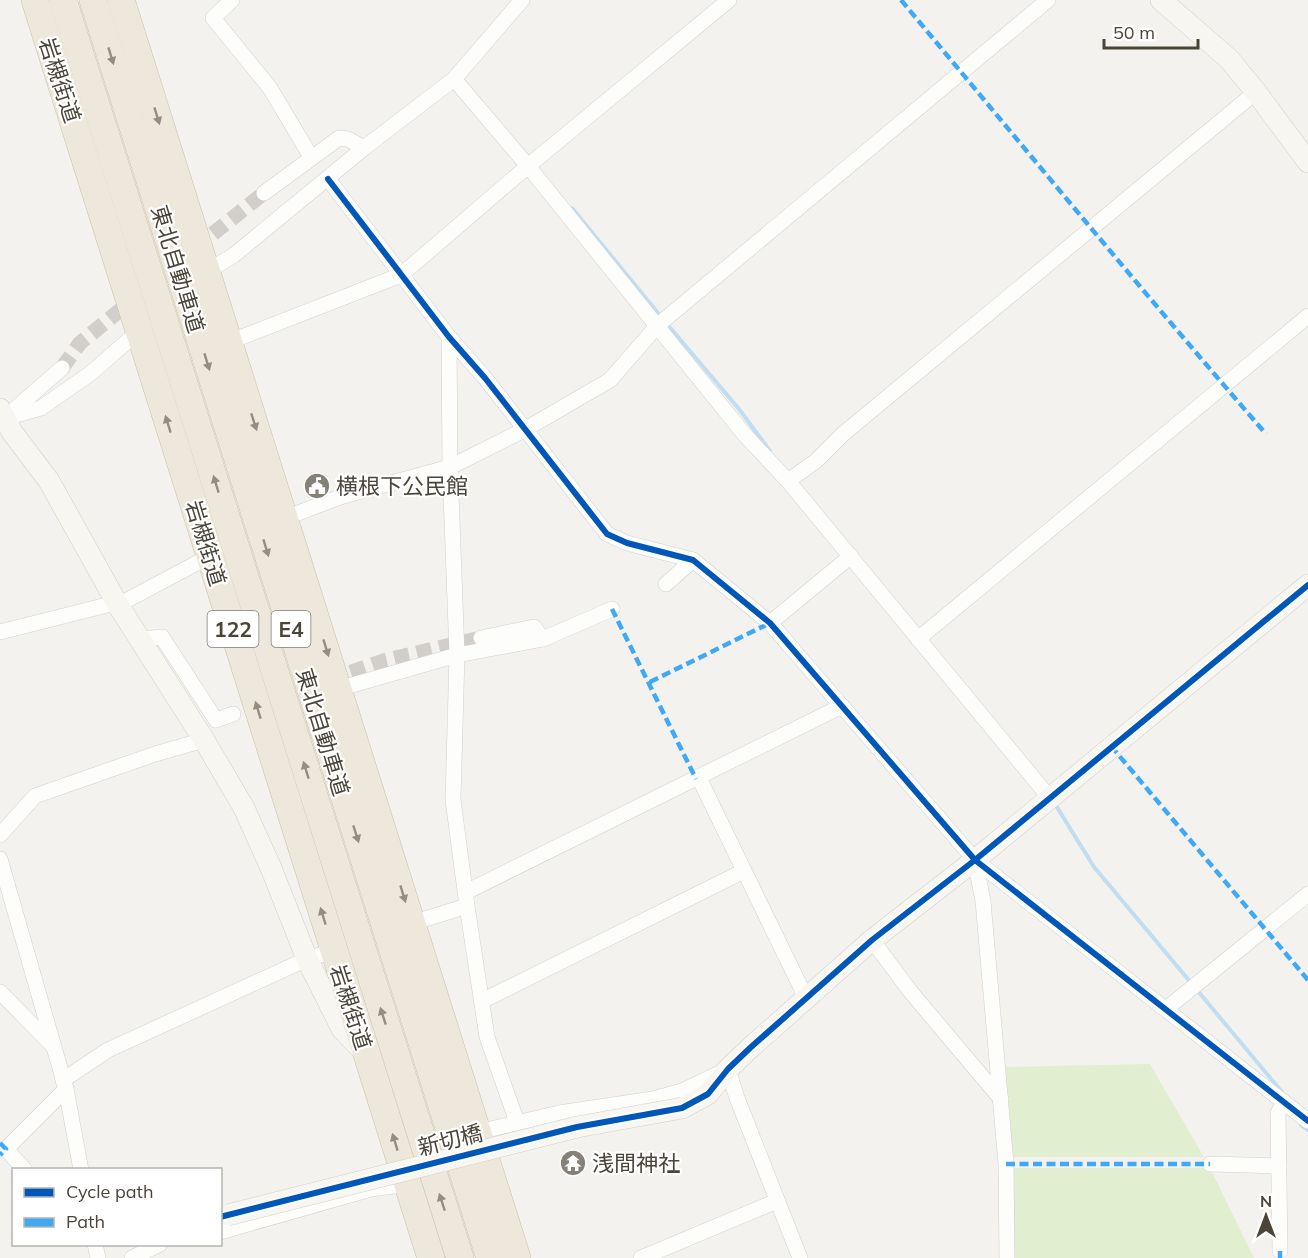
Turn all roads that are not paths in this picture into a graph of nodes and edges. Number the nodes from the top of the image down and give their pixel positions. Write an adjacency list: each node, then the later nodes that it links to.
1 (35, 0): 22 (highway, 岩槻街道 / 122)
2 (63, 0): 85 (highway, 東北自動車道 / E4, one-way to 2)
3 (93, 0): 86 (highway, 東北自動車道 / E4, one-way to 86)
4 (121, 0): 18 (highway, one-way to 18)
5 (232, 0): 13 (street)
6 (522, 0): 10 (street)
7 (729, 0): 15 (street)
8 (1048, 0): 21 (street)
9 (1161, 0): 11 (street)
10 (454, 79): 12 (street); 15 (street)
11 (1256, 92): 14 (street); 29 (street)
12 (364, 148): 13 (street); 16 (street)
13 (311, 157): 17 (street)
14 (1308, 162)
15 (528, 166): 19 (street); 21 (street)
16 (328, 179): 18 (street); 19 (street)
17 (264, 193)
18 (206, 272): 24 (highway)
19 (401, 275): 23 (street); 24 (street)
20 (1308, 316): 43 (street)
21 (658, 326): 27 (street); 29 (street)
22 (139, 331): 26 (street); 31 (highway, 岩槻街道 / 122, one-way to 22)
23 (449, 337): 27 (street); 28 (street)
24 (229, 342): 30 (highway, one-way to 30)
25 (62, 368): 26 (street)
26 (4, 424): 36 (street)
27 (524, 430): 28 (street); 33 (street)
28 (450, 467): 30 (street); 44 (street)
29 (788, 481): 32 (street)
30 (285, 518): 45 (highway, one-way to 45)
31 (210, 556): 36 (street); 59 (highway, 岩槻街道 / 122, one-way to 31)
32 (851, 556): 38 (street); 43 (street)
33 (693, 560): 34 (street); 38 (street)
34 (666, 584)
35 (1308, 585): 50 (street, 新切橋)
36 (118, 605): 39 (street); 41 (street)
37 (612, 609): 42 (street)
38 (770, 623): 46 (street)
39 (0, 632)
40 (480, 638): 42 (street)
41 (141, 639): 47 (street); 48 (street)
42 (543, 639): 44 (street)
43 (918, 639): 50 (street)
44 (457, 654): 45 (street); 56 (street)
45 (338, 689): 57 (highway, one-way to 57)
46 (842, 706): 49 (street); 53 (street)
47 (233, 714)
48 (204, 740): 51 (street); 60 (street)
49 (699, 778): 54 (street); 56 (street)
50 (1049, 797): 53 (street, 新切橋)
51 (0, 835)
52 (0, 859): 65 (street)
53 (975, 860): 58 (street, 新切橋); 64 (street); 69 (street)
54 (744, 871): 62 (street); 63 (street)
55 (1308, 894): 64 (street)
56 (466, 899): 57 (street); 63 (street)
57 (412, 923): 73 (highway)
58 (872, 940): 62 (street, 新切橋); 69 (street)
59 (333, 951): 60 (street); 66 (highway, 岩槻街道 / 122)
60 (307, 959): 66 (street); 68 (street)
61 (0, 992): 65 (street)
62 (806, 998): 67 (street, 新切橋)
63 (482, 1001): 72 (street)
64 (1166, 1009): 70 (street)
65 (54, 1047): 68 (street)
66 (367, 1055): 78 (highway, 岩槻街道 / 122, one-way to 66)
67 (728, 1069): 72 (street); 79 (street); 80 (street, 新切橋, bridge)
68 (65, 1085): 76 (street); 77 (street)
69 (1001, 1099): 90 (street)
70 (1284, 1102): 71 (street); 75 (street)
71 (1308, 1121)
72 (517, 1122): 73 (street)
73 (478, 1132): 87 (highway)
74 (1210, 1164): 75 (street)
75 (1279, 1166): 82 (street)
76 (24, 1168)
77 (81, 1168)
78 (408, 1184): 80 (street); 84 (highway, 岩槻街道 / 122)
79 (777, 1202): 88 (street); 89 (street)
80 (223, 1221)
81 (158, 1246): 83 (street)
82 (1280, 1251)
83 (132, 1258)
84 (431, 1258)
85 (460, 1258)
86 (490, 1258)
87 (517, 1258)
88 (641, 1258)
89 (800, 1258)
90 (1007, 1258)

